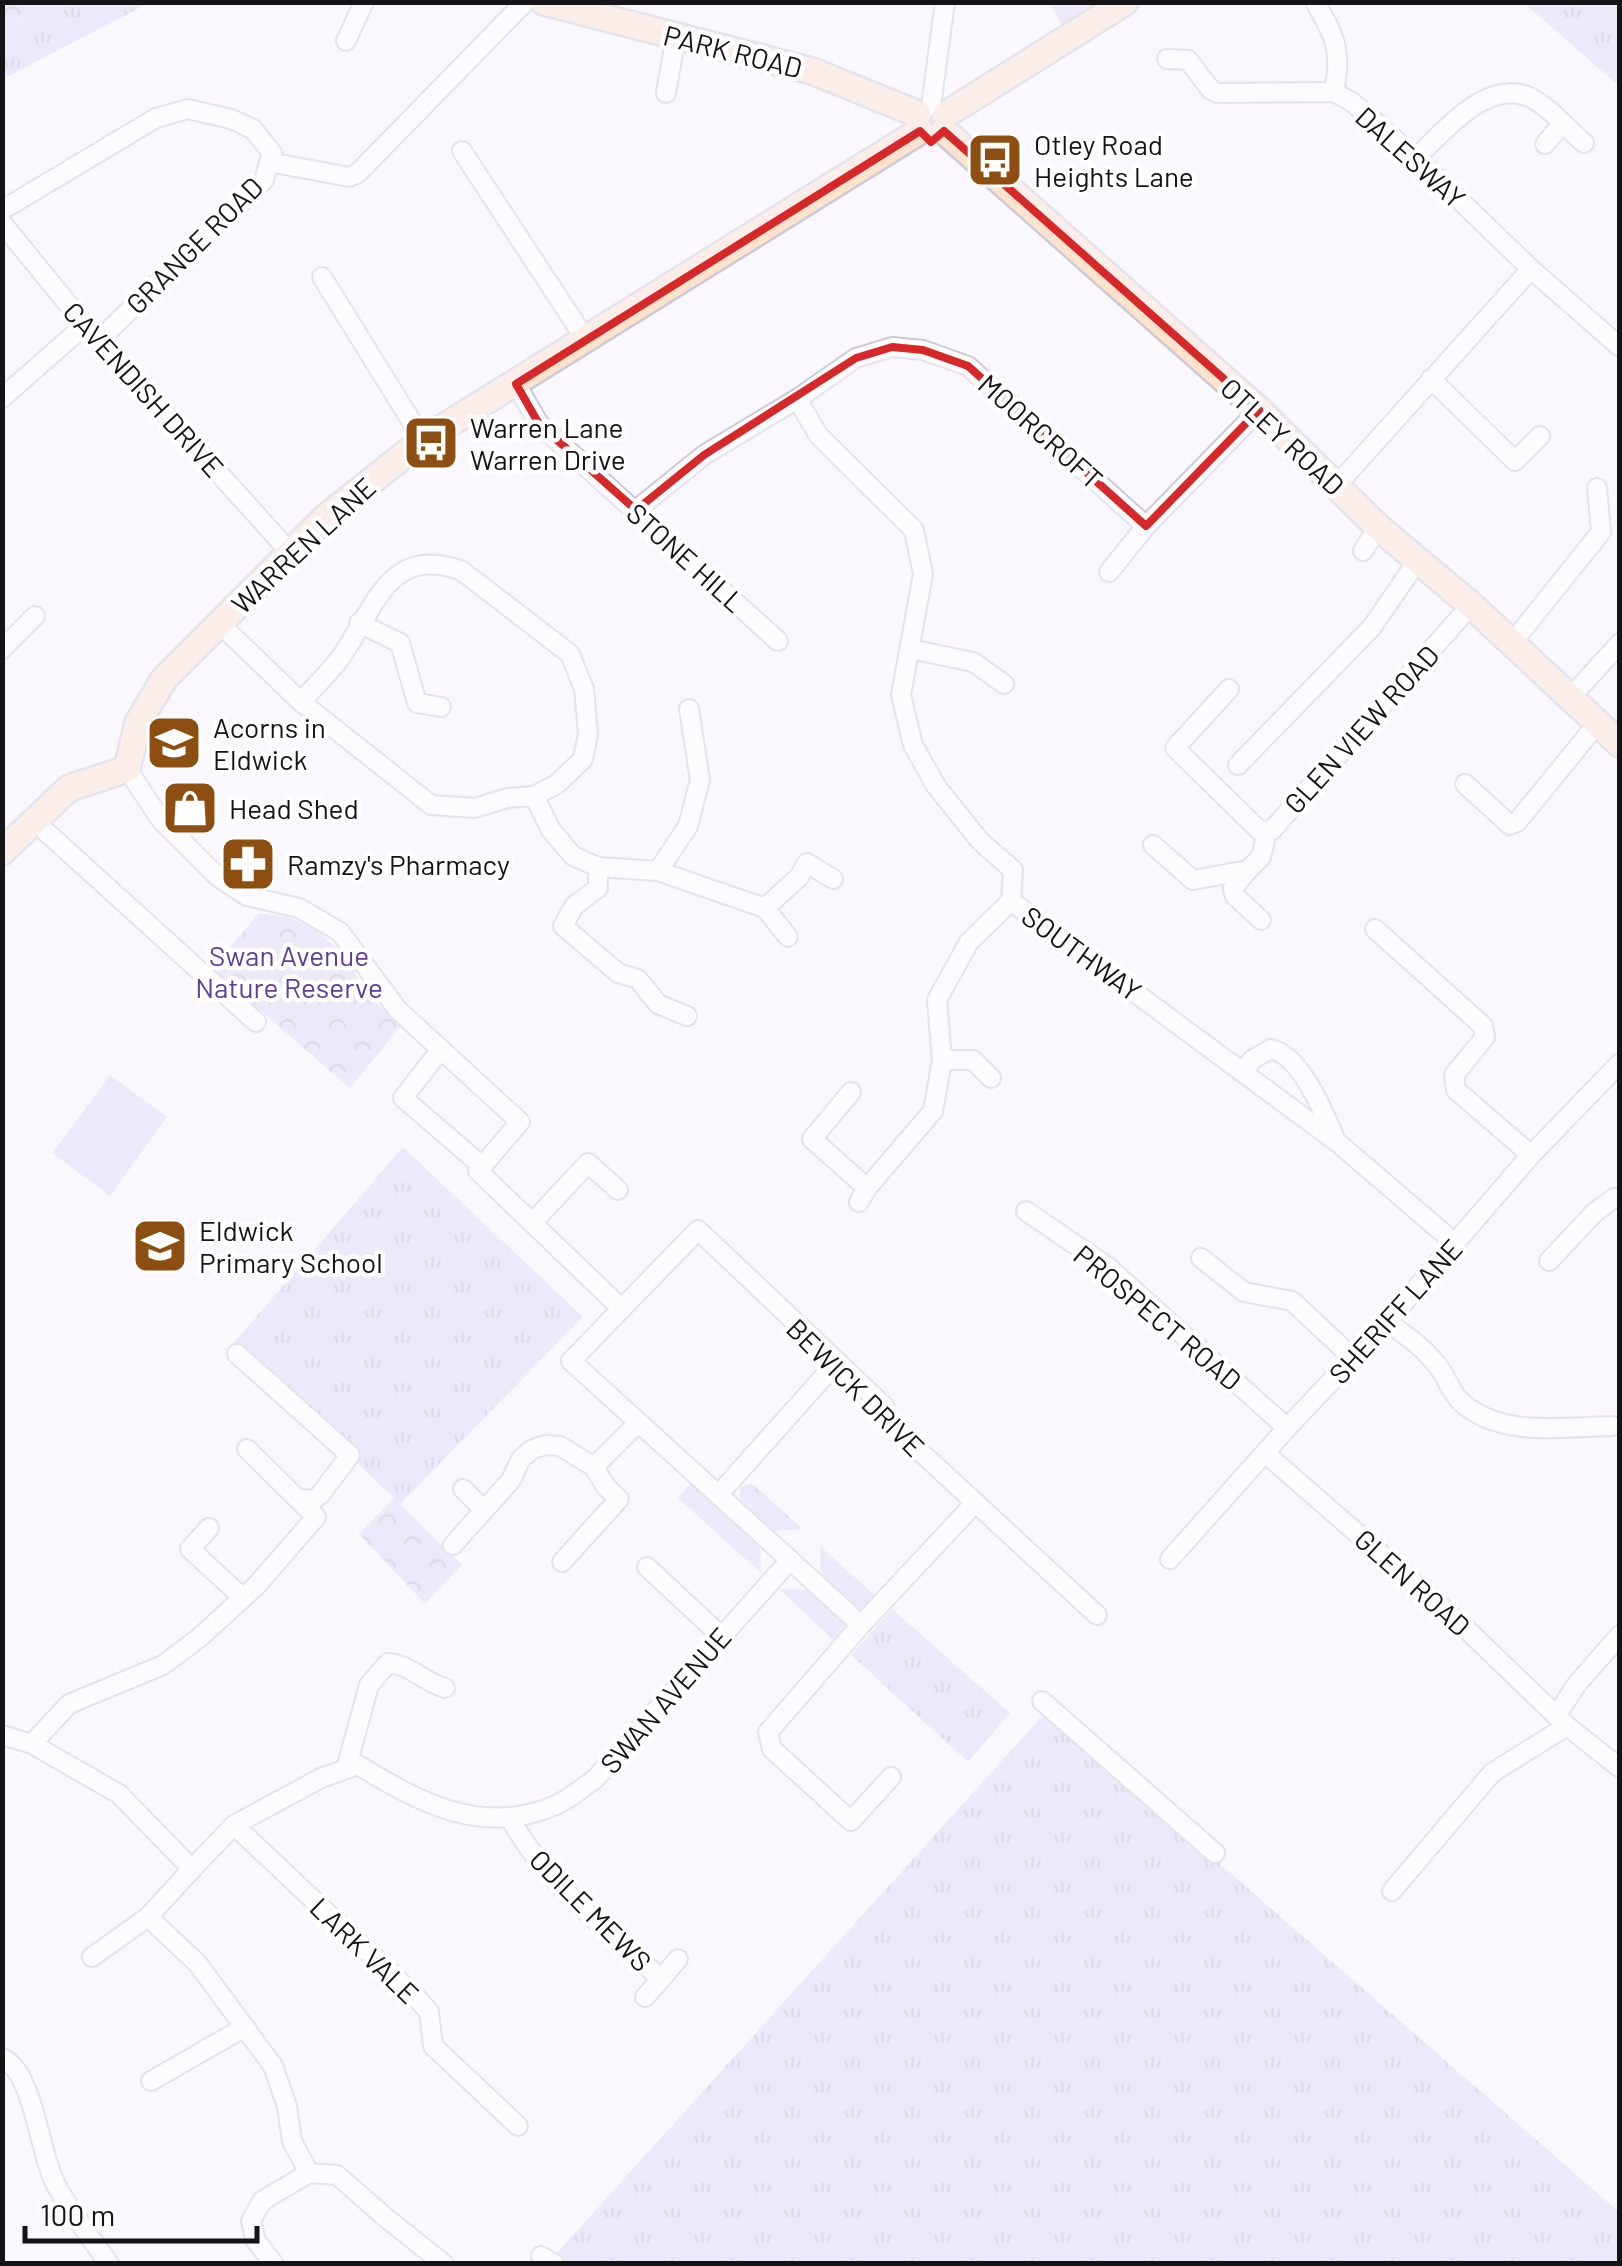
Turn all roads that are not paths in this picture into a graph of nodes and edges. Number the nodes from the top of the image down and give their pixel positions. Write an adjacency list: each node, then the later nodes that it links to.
1 (364, 2): 9 (street)
2 (525, 2): 21 (street)
3 (544, 2): 7 (street, PARK ROAD)
4 (945, 2): 15 (street)
5 (1125, 2): 15 (street, WARREN LANE)
6 (1315, 2): 13 (street)
7 (597, 9): 8 (street, PARK ROAD)
8 (676, 36): 14 (street); 15 (street, PARK ROAD)
9 (346, 42)
10 (1204, 45): 12 (street)
11 (1167, 59): 12 (street)
12 (1188, 60): 13 (street, DALESWAY)
13 (1334, 92): 20 (street, DALESWAY)
14 (666, 93)
15 (931, 119): 28 (street, WARREN LANE); 34 (street, OTLEY ROAD)
16 (1562, 124): 17 (street); 18 (street); 20 (street)
17 (1584, 143)
18 (1545, 144)
19 (462, 151): 28 (street)
20 (1416, 158): 24 (street, DALESWAY)
21 (269, 162): 22 (street, GRANGE ROAD); 27 (street, GRANGE ROAD)
22 (2, 210)
23 (2, 223): 26 (street, CAVENDISH DRIVE)
24 (1531, 269): 29 (street, DALESWAY); 30 (street)
25 (322, 277): 36 (street)
26 (85, 325): 27 (street, CAVENDISH DRIVE); 32 (street)
27 (99, 340): 42 (street, CAVENDISH DRIVE)
28 (586, 340): 31 (street, WARREN LANE)
29 (1620, 348)
30 (1432, 379): 35 (street); 37 (street)
31 (516, 384): 36 (street, WARREN LANE); 39 (street, STONE HILL)
32 (2, 398)
33 (797, 399): 39 (street, MOORCROFT); 40 (street, MOORCROFT); 54 (street, SOUTHWAY)
34 (1258, 410): 37 (street, OTLEY ROAD); 40 (street)
35 (1540, 436)
36 (423, 440): 42 (street, WARREN LANE)
37 (1336, 486): 41 (street, OTLEY ROAD)
38 (1597, 488): 52 (street)
39 (636, 510): 50 (street, STONE HILL)
40 (1146, 526): 45 (street)
41 (1378, 527): 43 (street); 44 (street, OTLEY ROAD)
42 (289, 551): 48 (street, WARREN LANE)
43 (1363, 551)
44 (1418, 560): 46 (street, OTLEY ROAD); 63 (street)
45 (1110, 572)
46 (1471, 605): 52 (street, OTLEY ROAD); 68 (street, GLEN VIEW ROAD)
47 (35, 616): 53 (street)
48 (219, 623): 58 (street); 64 (street, WARREN LANE)
49 (359, 623): 58 (street); 59 (street); 66 (street)
50 (778, 640)
51 (1620, 643): 57 (street)
52 (1512, 644): 57 (street, OTLEY ROAD)
53 (2, 649)
54 (910, 649): 55 (street); 75 (street, SOUTHWAY)
55 (1004, 684)
56 (1229, 690): 68 (street, GLEN VIEW ROAD)
57 (1570, 698): 61 (street, OTLEY ROAD)
58 (301, 702): 66 (street)
59 (441, 708)
60 (689, 709): 73 (street)
61 (1597, 724): 62 (street, OTLEY ROAD); 65 (street)
62 (1620, 744)
63 (1238, 765)
64 (128, 768): 67 (street); 82 (street)
65 (1466, 784)
66 (534, 796): 71 (street)
67 (33, 820): 70 (street); 81 (street)
68 (1267, 832): 72 (street)
69 (1153, 845): 72 (street)
70 (2, 852)
71 (598, 867): 73 (street); 80 (street)
72 (1248, 870): 77 (street)
73 (658, 872): 76 (street)
74 (834, 879): 76 (street)
75 (1011, 900): 83 (street); 85 (street, SOUTHWAY)
76 (765, 908): 79 (street)
77 (1261, 920)
78 (1375, 929): 89 (street)
79 (788, 937)
80 (687, 1016)
81 (256, 1022)
82 (440, 1049): 90 (street); 90 (street)
83 (942, 1060): 86 (street); 87 (street)
84 (1620, 1062): 89 (street, SHERIFF LANE)
85 (1242, 1072): 88 (street, SOUTHWAY); 88 (street, SOUTHWAY)
86 (991, 1078)
87 (851, 1092)
88 (1336, 1142): 95 (street, SOUTHWAY)
89 (1531, 1155): 95 (street, SHERIFF LANE)
90 (482, 1166): 94 (street)
91 (618, 1190): 94 (street)
92 (1620, 1198): 97 (street)
93 (1026, 1210): 105 (street, PROSPECT ROAD)
94 (533, 1222): 98 (street)
95 (1456, 1244): 99 (street, SHERIFF LANE)
96 (1202, 1258): 101 (street)
97 (1548, 1260)
98 (622, 1309): 102 (street, BEWICK DRIVE); 103 (street)
99 (1388, 1322): 101 (street, SHERIFF LANE); 104 (street)
100 (237, 1354): 111 (street)
101 (1353, 1358): 105 (street, SHERIFF LANE)
102 (836, 1363): 110 (street); 112 (street, BEWICK DRIVE)
103 (638, 1424): 108 (street); 110 (street)
104 (1612, 1426)
105 (1287, 1428): 107 (street, SHERIFF LANE)
106 (247, 1449): 111 (street)
107 (1265, 1452): 116 (street, SHERIFF LANE); 127 (street, GLEN ROAD)
108 (594, 1466): 113 (street); 118 (street)
109 (463, 1489): 113 (street)
110 (719, 1494): 117 (street)
111 (300, 1498): 120 (street)
112 (975, 1504): 121 (street, BEWICK DRIVE); 122 (street)
113 (484, 1509): 115 (street)
114 (209, 1528): 120 (street)
115 (452, 1545)
116 (1170, 1559)
117 (790, 1560): 122 (street); 124 (street, SWAN AVENUE)
118 (562, 1562)
119 (647, 1567): 124 (street)
120 (243, 1598): 129 (street)
121 (1097, 1615)
122 (861, 1625): 132 (street)
123 (1620, 1635): 127 (street)
124 (721, 1636): 133 (street, SWAN AVENUE)
125 (446, 1688): 131 (street)
126 (1042, 1701): 135 (street)
127 (1561, 1721): 130 (street, GLEN ROAD); 137 (street)
128 (2, 1735): 129 (street)
129 (32, 1744): 136 (street)
130 (1620, 1768)
131 (346, 1769): 133 (street, SWAN AVENUE); 134 (street)
132 (890, 1777)
133 (510, 1818): 141 (street, ODILE MEWS)
134 (234, 1825): 136 (street); 146 (street, LARK VALE)
135 (1214, 1853)
136 (192, 1868): 138 (street)
137 (1392, 1890)
138 (148, 1917): 139 (street); 143 (street)
139 (92, 1957)
140 (678, 1959): 141 (street, ODILE MEWS)
141 (660, 1979): 142 (street)
142 (645, 1996)
143 (245, 2027): 145 (street); 147 (street)
144 (2, 2058): 148 (street)
145 (150, 2081)
146 (518, 2126)
147 (309, 2173): 149 (street); 150 (street)
148 (108, 2264)
149 (274, 2264)
150 (444, 2264)

